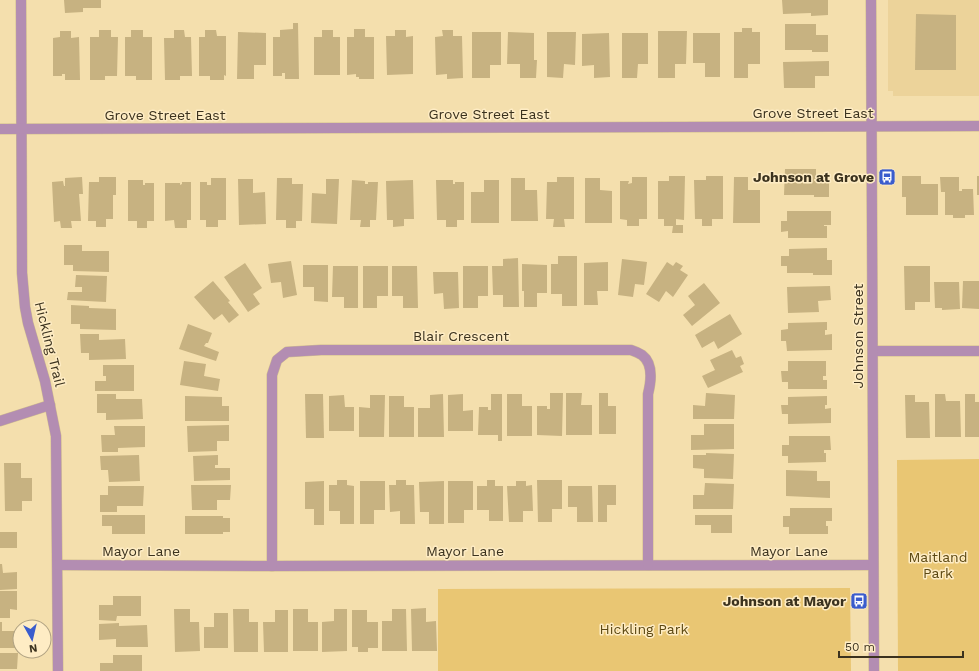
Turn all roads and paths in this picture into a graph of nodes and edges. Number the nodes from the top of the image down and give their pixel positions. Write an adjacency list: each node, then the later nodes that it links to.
1 (21, 0): 6 (street, Hickling Trail)
2 (870, 0): 4 (street, Johnson Street)
3 (979, 126): 4 (street, Grove Street East)
4 (871, 127): 6 (street, Grove Street East); 7 (street, Johnson Street)
5 (0, 129): 6 (street, Grove Street East)
6 (22, 129): 9 (street, Hickling Trail)
7 (872, 351): 8 (street); 13 (street, Johnson Street)
8 (979, 351)
9 (50, 405): 10 (street); 11 (street, Hickling Trail)
10 (0, 421)
11 (58, 565): 14 (street, Mayor Lane); 15 (street, Hickling Trail)
12 (648, 565): 13 (street, Mayor Lane); 14 (street, Mayor Lane); 14 (street, Blair Crescent)
13 (873, 565): 16 (street, Johnson Street)
14 (272, 566)
15 (58, 671)
16 (874, 671)

